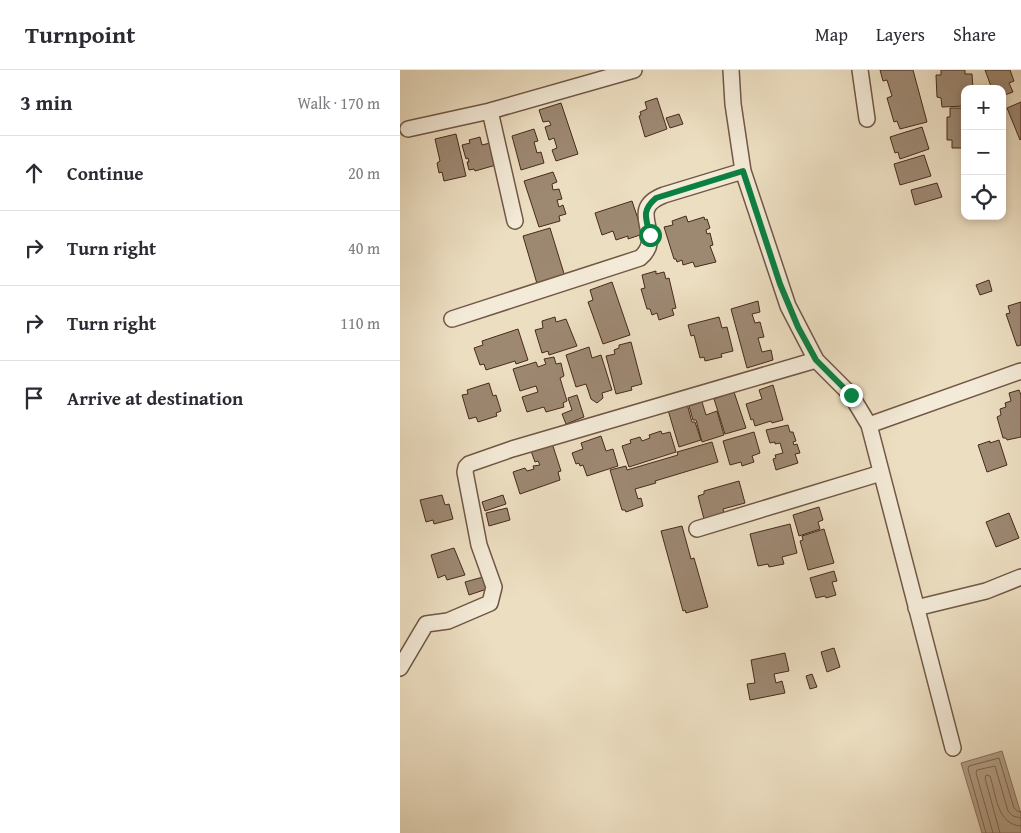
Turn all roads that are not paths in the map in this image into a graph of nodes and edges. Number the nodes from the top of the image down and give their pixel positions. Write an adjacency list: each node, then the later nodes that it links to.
1 (634, 70): 4 (street)
2 (732, 70): 7 (street)
3 (860, 70): 5 (street)
4 (490, 111): 6 (street); 8 (street)
5 (867, 120)
6 (408, 129)
7 (743, 171): 9 (street); 10 (street)
8 (515, 221)
9 (452, 319)
10 (816, 360): 12 (street); 17 (street)
11 (1021, 371): 12 (street)
12 (869, 425): 13 (street)
13 (880, 473): 14 (street); 16 (street)
14 (697, 529)
15 (1021, 577): 16 (street)
16 (916, 608): 18 (street)
17 (400, 668)
18 (953, 748)

